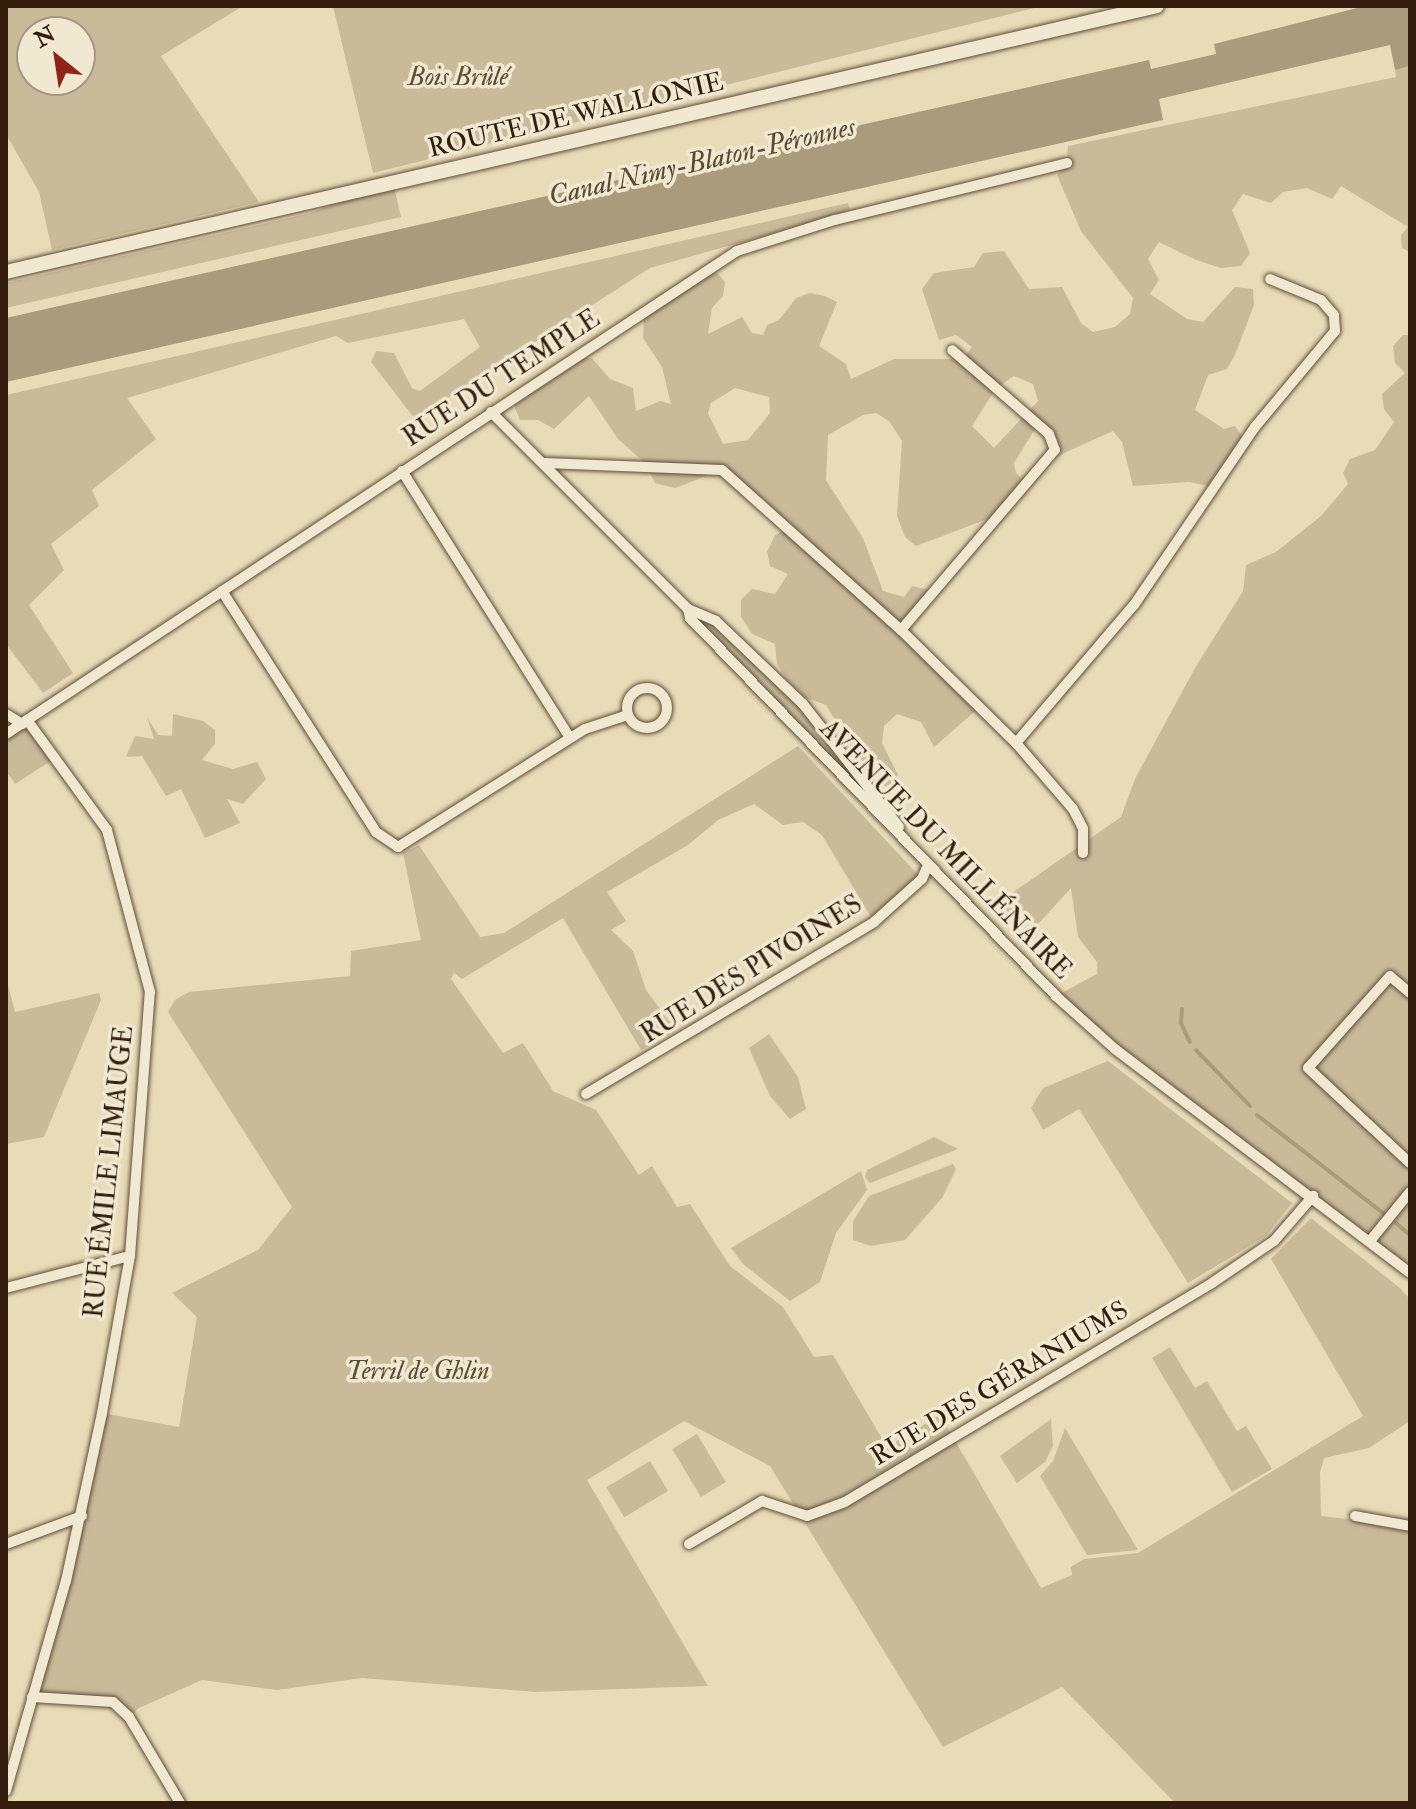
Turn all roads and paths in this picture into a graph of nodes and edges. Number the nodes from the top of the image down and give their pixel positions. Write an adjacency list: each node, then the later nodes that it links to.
1 (1157, 6): 3 (main road, ROUTE DE WALLONIE)
2 (1067, 163): 6 (street, RUE DU TEMPLE)
3 (6, 272)
4 (1270, 279): 17 (street)
5 (952, 350): 11 (street)
6 (491, 412): 7 (street, AVENUE DU MILLÉNAIRE); 8 (street, RUE DU TEMPLE)
7 (545, 463): 10 (street, AVENUE DU MILLÉNAIRE); 11 (street)
8 (402, 471): 9 (street, RUE DU TEMPLE); 16 (street)
9 (222, 591): 14 (street, RUE DU TEMPLE); 16 (street)
10 (688, 609): 19 (street, AVENUE DU MILLÉNAIRE); 19 (street)
11 (901, 630): 17 (street)
12 (6, 714): 14 (street, RUE ÉMILE LIMAUGE)
13 (628, 715): 16 (street)
14 (25, 722): 15 (street, RUE DU TEMPLE); 26 (street, RUE ÉMILE LIMAUGE)
15 (6, 734)
16 (570, 738)
17 (1016, 743): 18 (street)
18 (1083, 853)
19 (931, 867): 21 (street, RUE DES PIVOINES); 24 (street, AVENUE DU MILLÉNAIRE)
20 (1410, 993): 22 (street)
21 (586, 1094)
22 (1410, 1163)
23 (1410, 1192): 25 (street)
24 (1313, 1196): 25 (street, AVENUE DU MILLÉNAIRE); 33 (street, RUE DES GÉRANIUMS)
25 (1370, 1241): 27 (street, AVENUE DU MILLÉNAIRE)
26 (130, 1256): 28 (street); 29 (street, RUE ÉMILE LIMAUGE)
27 (1410, 1273)
28 (6, 1288)
29 (82, 1516): 32 (street); 34 (street, RUE ÉMILE LIMAUGE)
30 (1355, 1516): 31 (street)
31 (1410, 1526)
32 (6, 1544)
33 (689, 1544)
34 (32, 1697): 35 (street, RUE ÉMILE LIMAUGE); 36 (street)
35 (6, 1791)
36 (180, 1803)

